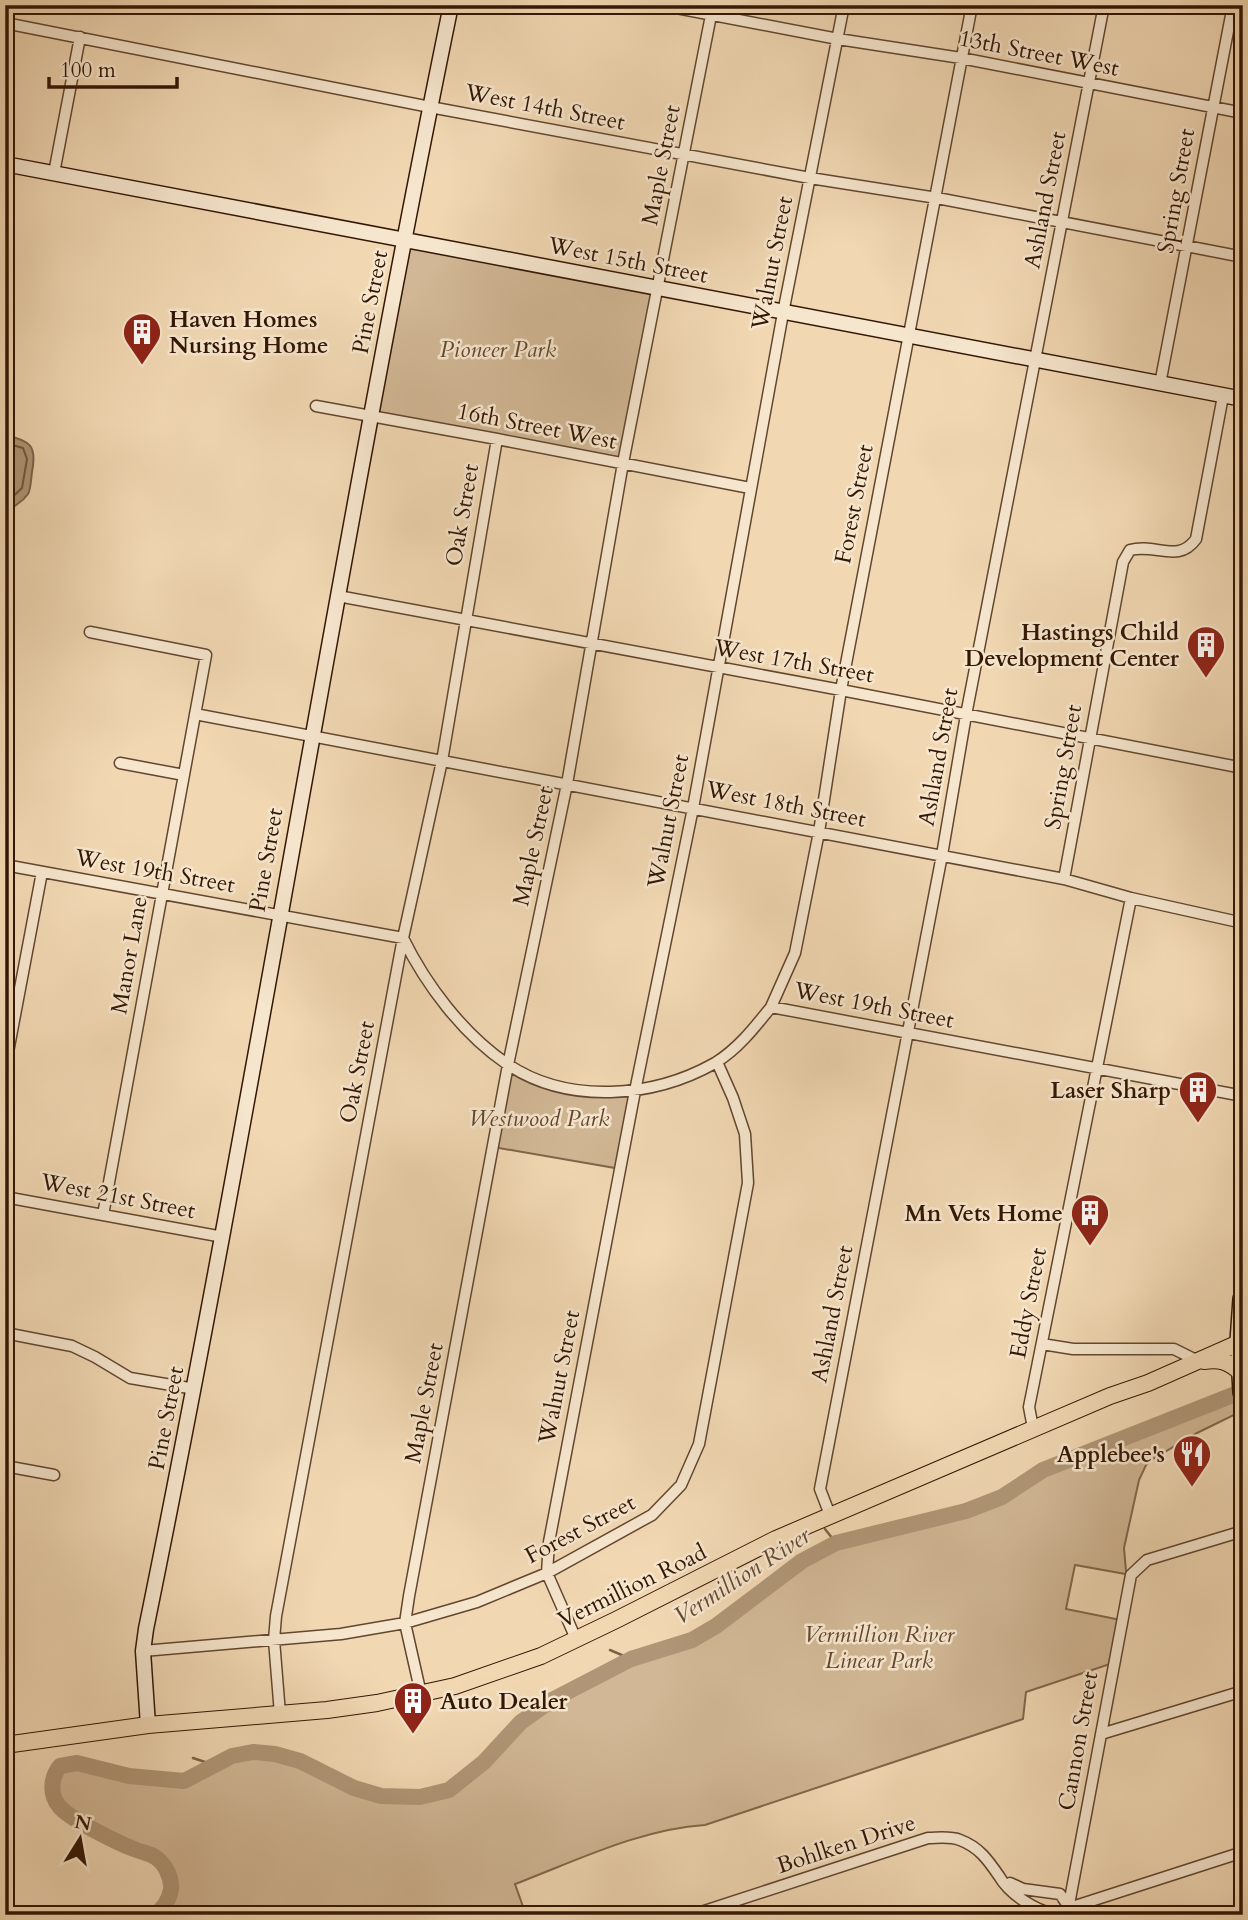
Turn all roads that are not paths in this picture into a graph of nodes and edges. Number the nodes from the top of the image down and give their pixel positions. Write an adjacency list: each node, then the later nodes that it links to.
1 (451, 5): 13 (street, Pine Street)
2 (661, 5): 7 (street, 13th Street West)
3 (844, 5): 10 (street, Walnut Street)
4 (972, 5): 11 (street, Forest Street)
5 (1104, 5): 12 (street, Ashland Street)
6 (1233, 5): 14 (street, Spring Street)
7 (713, 10): 10 (street, 13th Street West); 16 (street, Maple Street)
8 (5, 23): 9 (street, West 14th Street)
9 (80, 37): 13 (street, West 14th Street); 18 (street)
10 (838, 39): 11 (street, 13th Street West); 19 (street, Walnut Street)
11 (961, 58): 12 (street, 13th Street West); 20 (street, Forest Street)
12 (1089, 83): 14 (street, 13th Street West); 21 (street, Ashland Street)
13 (430, 107): 16 (street, West 14th Street); 22 (street, Pine Street)
14 (1212, 107): 15 (street, 13th Street West); 23 (street, Spring Street)
15 (1243, 113)
16 (685, 155): 19 (street, West 14th Street); 25 (street, Maple Street)
17 (5, 164): 18 (street, West 15th Street)
18 (54, 173): 22 (street, West 15th Street)
19 (810, 178): 20 (street, West 14th Street); 26 (street, Walnut Street)
20 (937, 198): 21 (street, West 14th Street); 27 (street, Forest Street)
21 (1061, 223): 23 (street, West 14th Street); 28 (street, Ashland Street)
22 (405, 241): 25 (street, West 15th Street); 33 (street, Pine Street)
23 (1187, 248): 24 (street, West 14th Street); 29 (street, Spring Street)
24 (1243, 257)
25 (659, 289): 26 (street, West 15th Street); 35 (street, Maple Street)
26 (783, 313): 27 (street, West 15th Street); 36 (street, Walnut Street)
27 (907, 337): 28 (street, West 15th Street); 42 (street, Forest Street)
28 (1035, 361): 29 (street, West 15th Street); 44 (street, Ashland Street)
29 (1160, 384): 30 (street, West 15th Street)
30 (1223, 396): 31 (street, West 15th Street); 46 (street, Spring Street)
31 (1243, 400)
32 (316, 407): 33 (street, 16th Street West)
33 (371, 416): 34 (street, 16th Street West); 37 (street, Pine Street)
34 (497, 439): 35 (street, 16th Street West); 38 (street, Oak Street)
35 (623, 463): 36 (street, 16th Street West); 40 (street, Maple Street)
36 (750, 488): 41 (street, Walnut Street)
37 (338, 596): 38 (street, West 17th Street); 45 (street, Pine Street)
38 (465, 619): 40 (street, West 17th Street); 47 (street, Oak Street)
39 (90, 632): 43 (street, Manor Lane)
40 (590, 643): 41 (street, West 17th Street); 51 (street, Maple Street)
41 (718, 668): 42 (street, West 17th Street); 52 (street, Walnut Street)
42 (841, 690): 44 (street, West 17th Street); 53 (street, Forest Street)
43 (195, 714): 45 (street, West 18th Street); 50 (street, Manor Lane)
44 (966, 715): 46 (street, West 17th Street); 54 (street, Ashland Street)
45 (312, 736): 47 (street, West 18th Street); 60 (street, Pine Street)
46 (1089, 738): 49 (street, West 17th Street); 57 (street, Spring Street)
47 (442, 761): 51 (street, West 18th Street); 62 (street, Oak Street)
48 (120, 763): 50 (street)
49 (1243, 768)
50 (184, 775): 58 (street, Manor Lane)
51 (567, 784): 52 (street, West 18th Street); 66 (street, Maple Street)
52 (693, 808): 53 (street, West 18th Street); 69 (street, Walnut Street)
53 (818, 832): 54 (street, West 18th Street); 63 (street, Forest Street)
54 (942, 855): 57 (street, West 18th Street); 64 (street, Ashland Street)
55 (5, 865): 56 (street, West 19th Street)
56 (42, 872): 58 (street, West 19th Street); 67 (street)
57 (1064, 879): 59 (street, West 18th Street)
58 (162, 893): 60 (street, West 19th Street); 72 (street, Manor Lane)
59 (1131, 898): 61 (street, West 18th Street); 68 (street, Eddy Street)
60 (280, 915): 62 (street, West 19th Street); 73 (street, Pine Street)
61 (1243, 923)
62 (403, 938): 66 (street, West 19th Street); 89 (street, Oak Street)
63 (771, 1007): 64 (street, West 19th Street); 65 (street, West 19th Street)
64 (907, 1033): 68 (street, West 19th Street); 84 (street, Ashland Street)
65 (717, 1062): 69 (street, West 19th Street); 86 (street, Forest Street)
66 (508, 1065): 69 (street, West 19th Street); 87 (street, Maple Street)
67 (5, 1068)
68 (1095, 1069): 70 (street, West 19th Street); 77 (street, Eddy Street)
69 (635, 1091): 86 (street, Walnut Street)
70 (1243, 1096)
71 (5, 1197): 72 (street, West 21st Street)
72 (103, 1215): 73 (street, West 21st Street)
73 (223, 1237): 80 (street, Pine Street)
74 (1243, 1299): 76 (highway)
75 (5, 1333): 80 (street)
76 (1241, 1341): 78 (main road, Vermillion Road); 79 (highway)
77 (1042, 1344): 78 (street); 81 (street, Eddy Street)
78 (1198, 1361): 79 (main road); 81 (main road, Vermillion Road)
79 (1242, 1382)
80 (195, 1388): 90 (street, Pine Street)
81 (1032, 1428): 84 (main road, Vermillion Road)
82 (5, 1466): 83 (street)
83 (54, 1475)
84 (830, 1515): 88 (main road, Vermillion Road)
85 (1243, 1531): 95 (street, Cannon Street)
86 (547, 1573): 87 (street, Forest Street); 88 (street, Walnut Street)
87 (405, 1623): 89 (street, Forest Street); 92 (street, Maple Street)
88 (576, 1639): 92 (main road, Vermillion Road)
89 (274, 1640): 90 (street, Forest Street); 93 (street, Oak Street)
90 (143, 1651): 94 (street, Pine Street)
91 (1243, 1691): 95 (street)
92 (421, 1694): 93 (main road, Vermillion Road)
93 (279, 1714): 94 (main road, Vermillion Road)
94 (148, 1725): 96 (main road, Vermillion Road)
95 (1101, 1734): 100 (street, Cannon Street)
96 (5, 1745)
97 (1243, 1852): 100 (street, Bohlken Drive)
98 (999, 1878): 99 (street, Bohlken Drive); 100 (street); 103 (street, Bohlken Drive)
99 (734, 1902): 101 (street, Bohlken Drive); 102 (street)
100 (1068, 1911): 103 (street, Bohlken Drive)
101 (692, 1915)
102 (738, 1915)
103 (1056, 1915)

